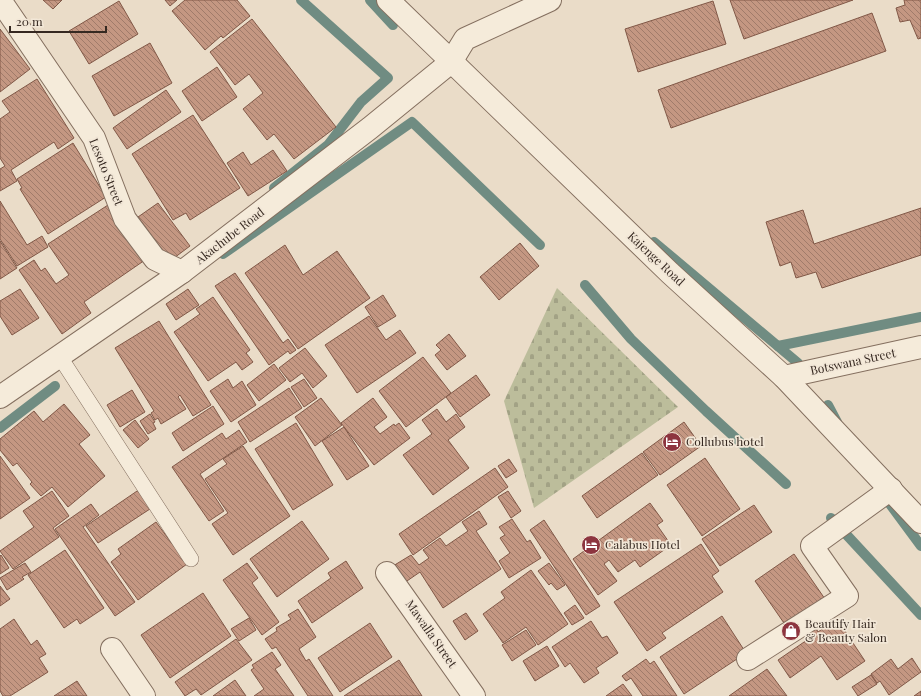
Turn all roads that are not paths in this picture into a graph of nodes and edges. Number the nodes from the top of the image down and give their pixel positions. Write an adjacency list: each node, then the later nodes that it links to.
1 (0, 0): 5 (street, Lesoto Street)
2 (388, 0): 4 (street, Kajenge Road)
3 (550, 0): 4 (street, Akachube Road)
4 (450, 62): 5 (street, Akachube Road); 8 (street, Kajenge Road)
5 (182, 272): 7 (street, Akachube Road)
6 (921, 347): 8 (street, Botswana Street)
7 (60, 357): 9 (street, Akachube Road); 12 (lane)
8 (784, 377): 10 (street, Kajenge Road)
9 (0, 397)
10 (891, 490): 11 (street, Kajenge Road); 15 (street)
11 (921, 522)
12 (192, 559)
13 (387, 573): 17 (street, Mawalla Street)
14 (112, 649): 16 (street)
15 (748, 659)
16 (144, 696)
17 (474, 696)

